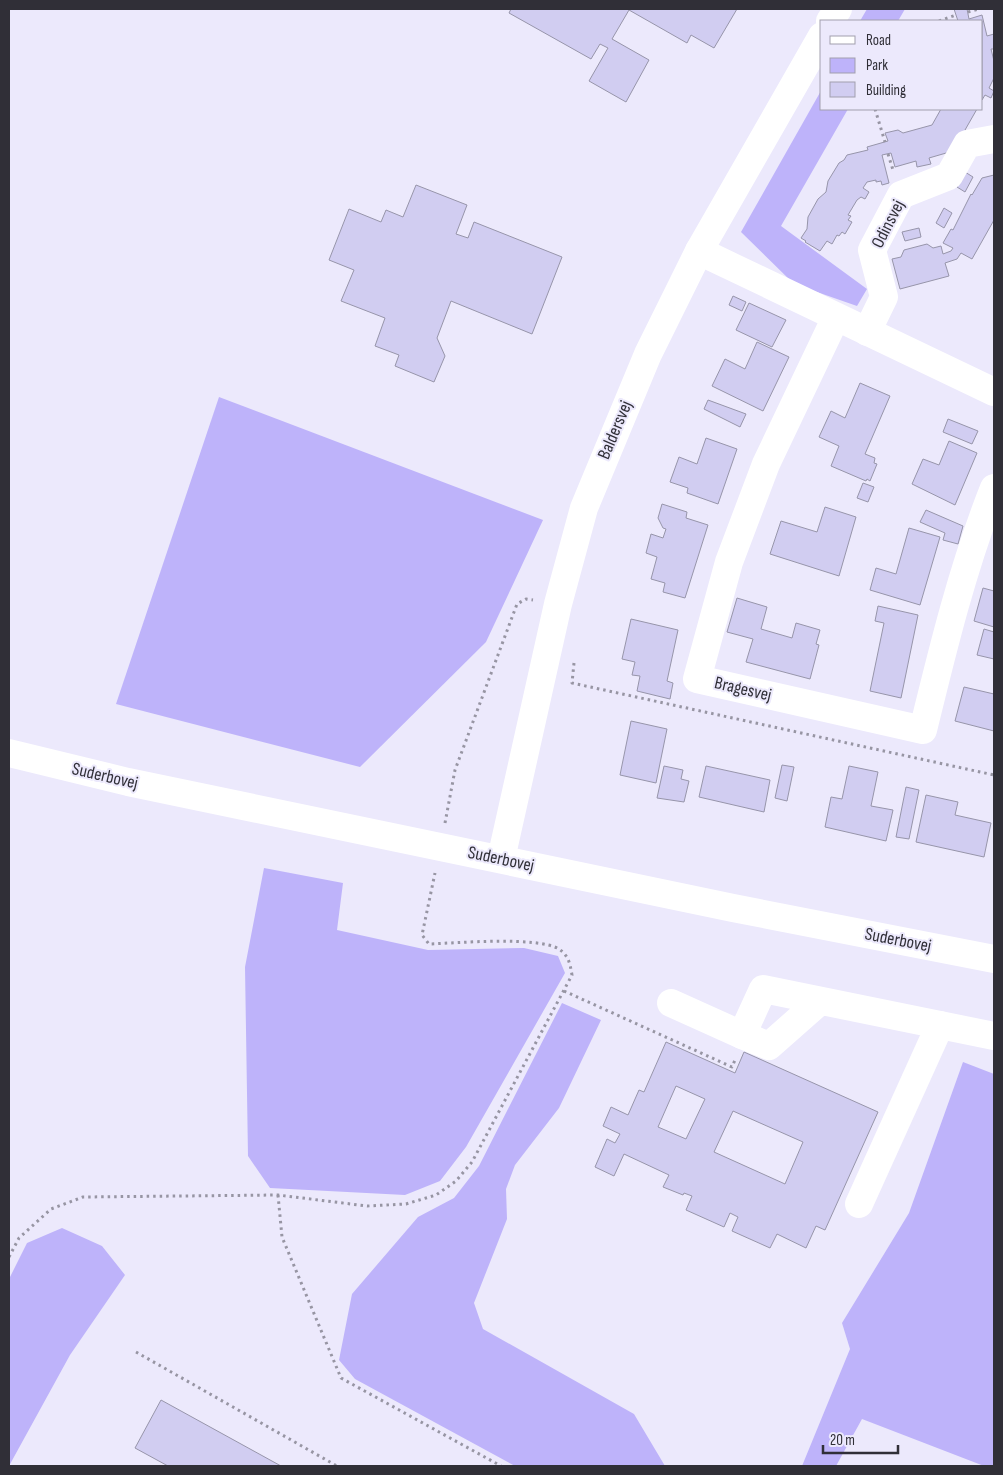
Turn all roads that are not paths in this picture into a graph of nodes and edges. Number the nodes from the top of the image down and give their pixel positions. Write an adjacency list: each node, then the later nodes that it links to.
1 (838, 9): 2 (street)
2 (831, 20)
3 (820, 39): 5 (street, Baldersvej)
4 (994, 138): 7 (street, Odinsvej)
5 (699, 251): 6 (street); 11 (street, Baldersvej)
6 (836, 317): 7 (street); 9 (street, Bragesvej)
7 (867, 332): 8 (street)
8 (994, 392)
9 (994, 488)
10 (9, 753): 11 (street, Suderbovej)
11 (501, 859): 12 (street, Suderbovej)
12 (994, 959)
13 (820, 1001): 15 (street); 16 (street); 16 (street)
14 (670, 1003): 16 (street)
15 (940, 1025): 17 (street); 18 (street)
16 (742, 1035)
17 (994, 1036)
18 (859, 1204)

